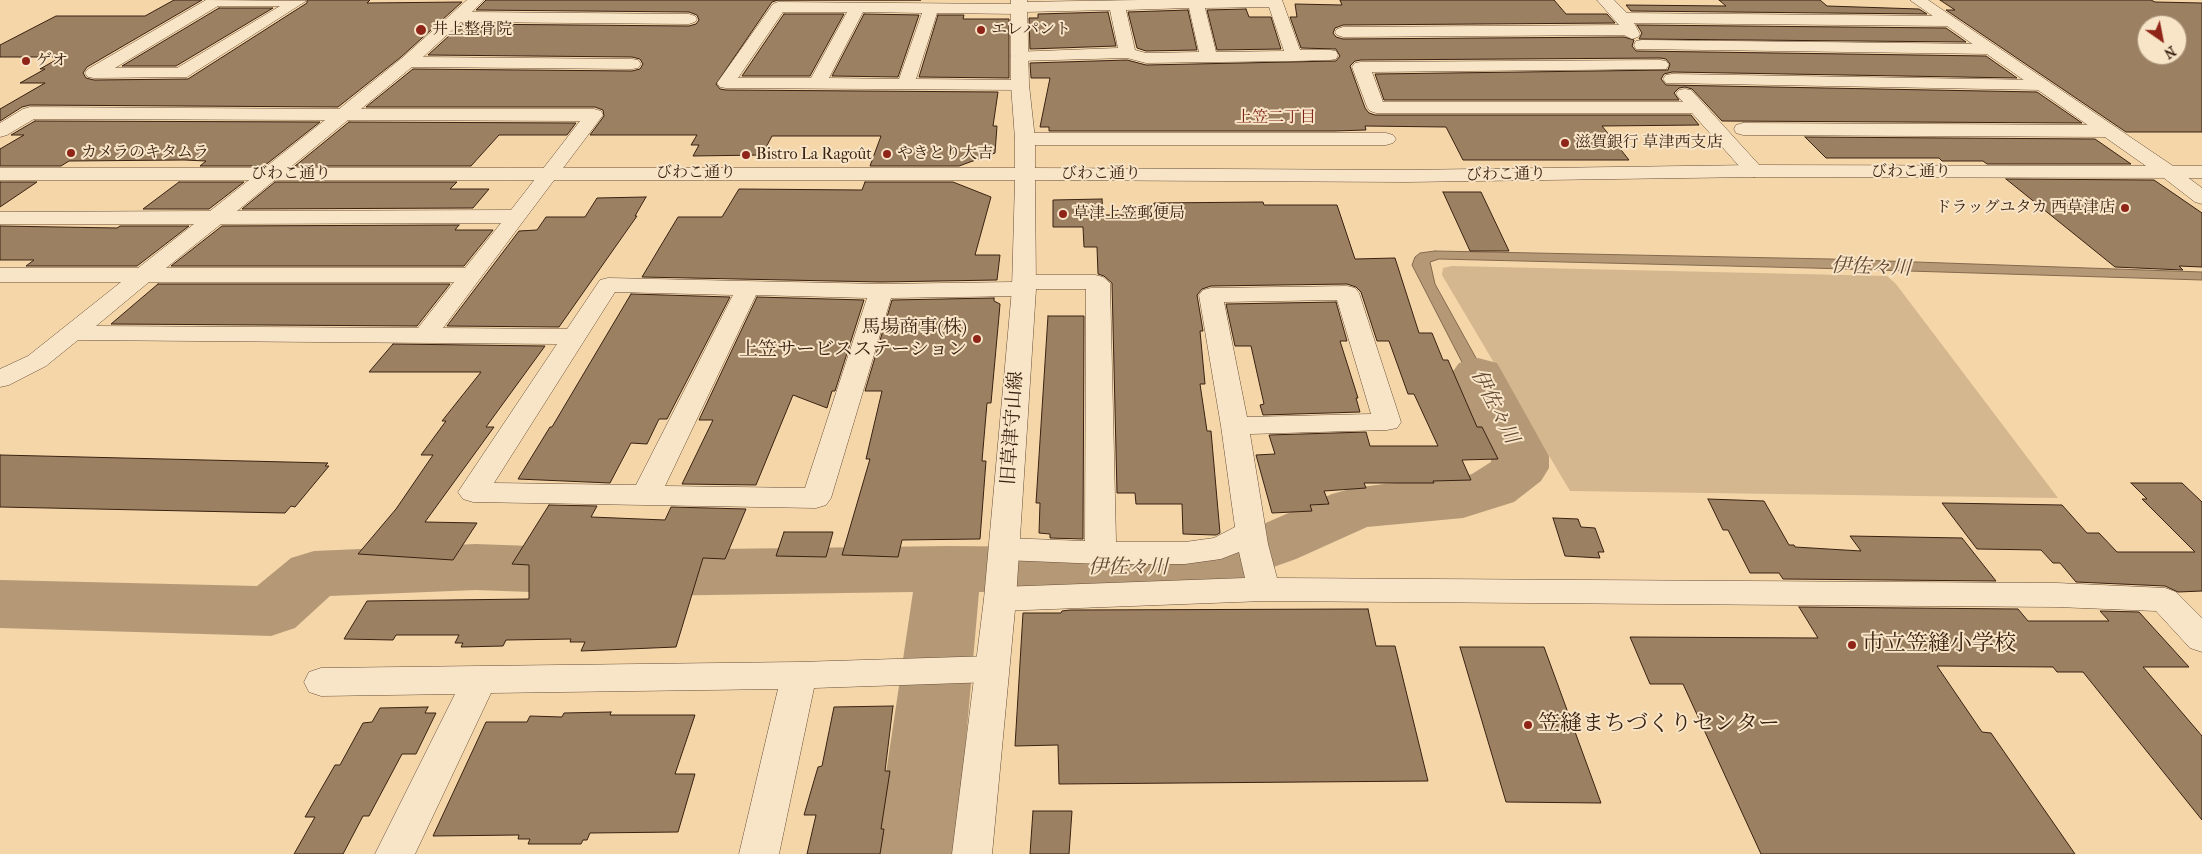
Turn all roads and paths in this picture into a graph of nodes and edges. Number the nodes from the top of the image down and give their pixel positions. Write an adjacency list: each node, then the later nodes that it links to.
1 (299, 0): 1 (street)
2 (476, 0): 11 (street)
3 (1606, 0): 14 (street)
4 (1918, 0): 13 (street)
5 (1274, 1): 6 (street); 21 (street)
6 (1196, 4): 8 (street); 22 (street)
7 (1019, 5): 8 (street); 10 (street); 20 (street, 旧草津守山線)
8 (1117, 5): 18 (street)
9 (857, 8): 10 (street); 27 (street); 27 (street)
10 (931, 8): 28 (street)
11 (456, 17): 12 (street); 23 (street)
12 (689, 19)
13 (1948, 21): 14 (street); 17 (street)
14 (1626, 24): 15 (street); 16 (street)
15 (1343, 32)
16 (1642, 45): 17 (street); 25 (street)
17 (1989, 49): 30 (street)
18 (1127, 53): 20 (street); 22 (street)
19 (1330, 55): 21 (street)
20 (1020, 56): 29 (street, 旧草津守山線)
21 (1294, 56): 22 (street)
22 (1209, 57)
23 (408, 62): 24 (street); 32 (street)
24 (632, 64)
25 (1660, 65): 26 (street); 31 (street)
26 (1672, 79): 30 (street); 31 (street)
27 (817, 84): 28 (street)
28 (906, 84): 29 (street)
29 (1020, 85): 36 (street, 旧草津守山線)
30 (2042, 85): 35 (street)
31 (1698, 108): 38 (street)
32 (346, 114): 34 (street); 41 (street); 43 (street)
33 (1744, 129): 35 (street)
34 (0, 131)
35 (2109, 131): 39 (street)
36 (1025, 139): 37 (street); 44 (street, 旧草津守山線)
37 (1386, 139)
38 (1754, 171): 39 (street, びわこ通り); 44 (street, びわこ通り)
39 (2167, 171): 40 (street, びわこ通り); 45 (street)
40 (2202, 172)
41 (552, 173): 43 (street, びわこ通り); 44 (street, びわこ通り); 46 (street)
42 (0, 174): 43 (street, びわこ通り)
43 (268, 174): 47 (street)
44 (1024, 174): 52 (street, 旧草津守山線)
45 (2202, 198)
46 (518, 216): 47 (street); 51 (street)
47 (216, 217): 48 (street); 49 (street)
48 (0, 218)
49 (144, 274): 50 (street); 51 (street); 55 (street)
50 (0, 275)
51 (473, 275): 56 (street)
52 (1024, 285): 54 (street); 61 (street); 63 (street, 旧草津守山線)
53 (748, 288): 54 (street); 57 (street); 60 (street)
54 (882, 291): 60 (street)
55 (71, 333): 56 (street); 58 (street)
56 (425, 336): 57 (street)
57 (574, 337): 60 (street)
58 (0, 379)
59 (1235, 426): 59 (street); 62 (street)
60 (646, 495)
61 (1102, 553): 62 (street); 63 (street)
62 (1257, 559): 63 (street); 64 (street)
63 (1002, 573): 65 (street, 旧草津守山線)
64 (2202, 639)
65 (992, 669): 66 (street); 71 (street, 旧草津守山線)
66 (799, 674): 67 (street); 70 (street)
67 (480, 679): 68 (street); 69 (street)
68 (320, 682)
69 (395, 854)
70 (759, 854)
71 (972, 854)

